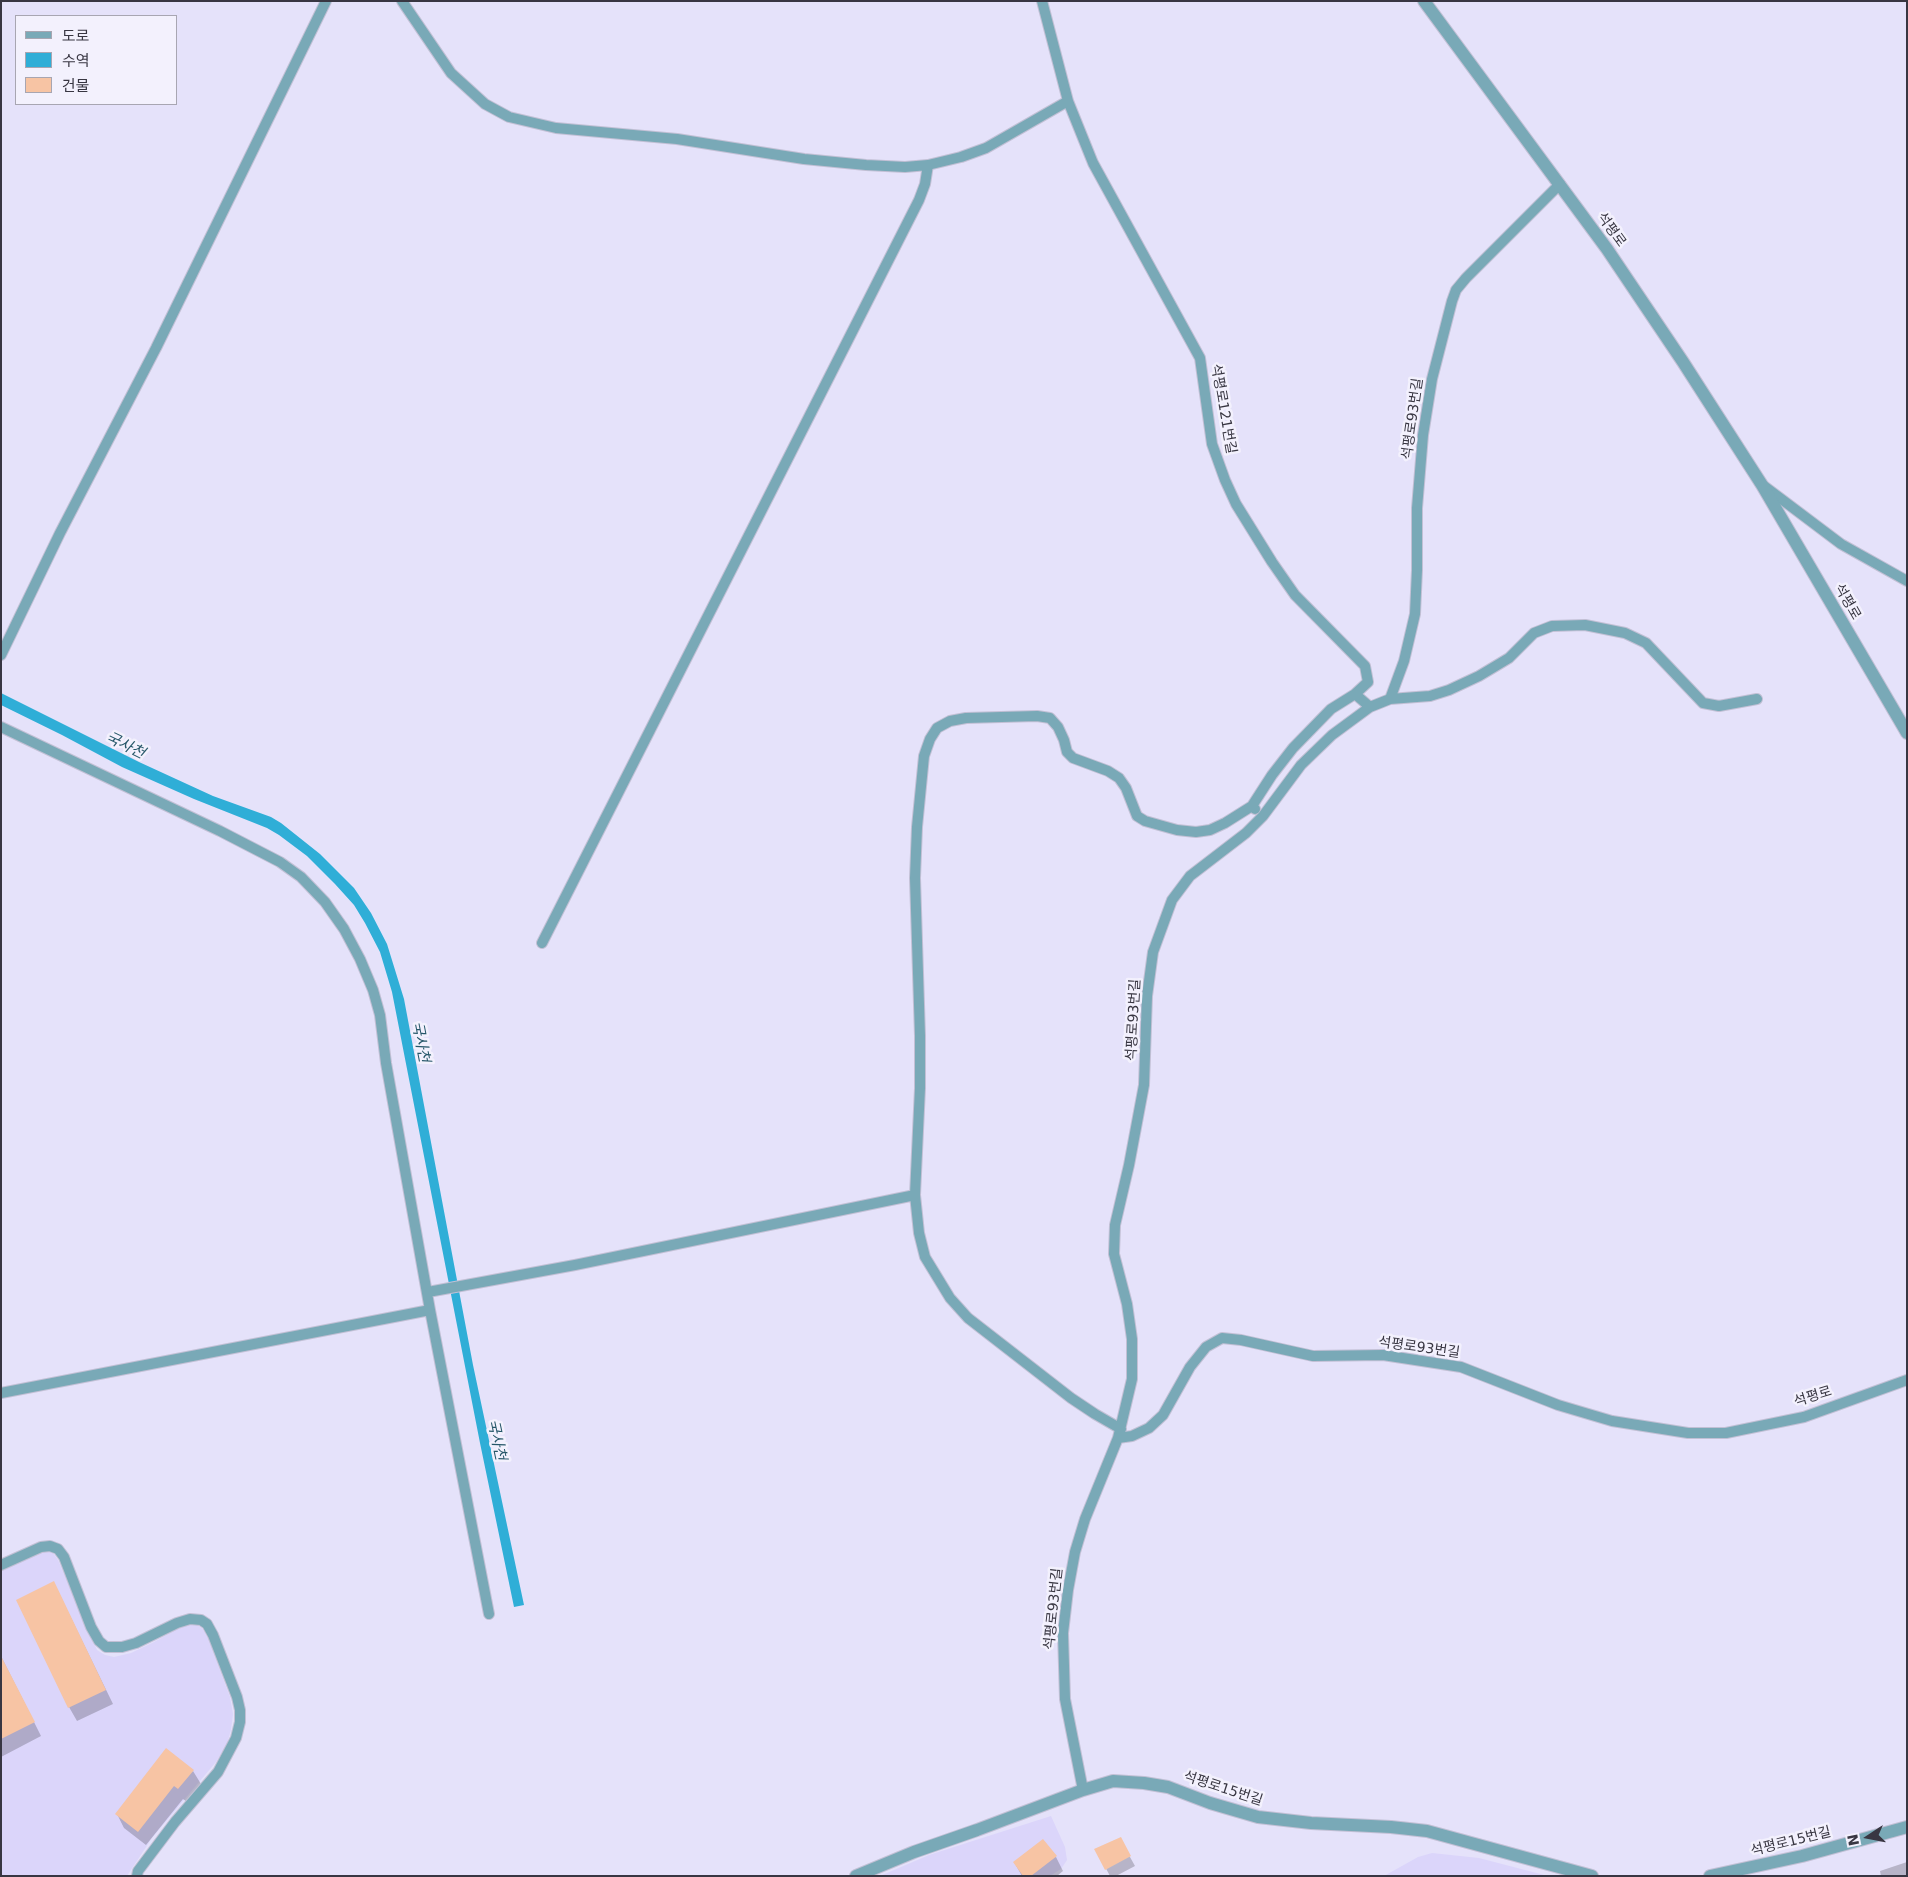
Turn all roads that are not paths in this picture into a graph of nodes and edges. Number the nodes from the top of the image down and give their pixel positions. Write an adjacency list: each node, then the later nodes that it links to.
1 (326, 1): 10 (lane)
2 (402, 1): 6 (lane)
3 (1042, 1): 5 (lane, 석평로121번길)
4 (1424, 1): 7 (street, 석평로)
5 (1068, 102): 6 (lane); 11 (lane, 석평로121번길)
6 (928, 165): 19 (lane)
7 (1560, 184): 8 (street, 석평로); 12 (lane, 석평로93번길)
8 (1762, 485): 9 (lane, 석평로); 16 (street, 석평로)
9 (1907, 581)
10 (1, 654)
11 (1354, 694): 14 (lane); 17 (lane, 석평로121번길)
12 (1390, 699): 13 (lane, 석평로93번길); 14 (lane, 석평로93번길)
13 (1757, 699)
14 (1370, 708): 18 (lane, 석평로93번길)
15 (1, 727): 21 (lane)
16 (1907, 734)
17 (1252, 806): 18 (lane); 20 (lane)
18 (1263, 816): 25 (lane, 석평로93번길)
19 (542, 943)
20 (915, 1196): 21 (lane); 25 (lane)
21 (432, 1291): 22 (lane)
22 (430, 1310): 24 (lane); 28 (lane)
23 (1907, 1380): 26 (lane, 석평로)
24 (1, 1394)
25 (1119, 1433): 26 (lane, 석평로93번길); 29 (lane, 석평로93번길)
26 (1726, 1433)
27 (1, 1565): 31 (lane)
28 (489, 1614)
29 (1083, 1790): 32 (street, 석평로15번길); 33 (street, 석평로15번길)
30 (1907, 1828): 34 (street, 석평로15번길)
31 (137, 1876)
32 (856, 1876)
33 (1592, 1876)
34 (1710, 1876)

